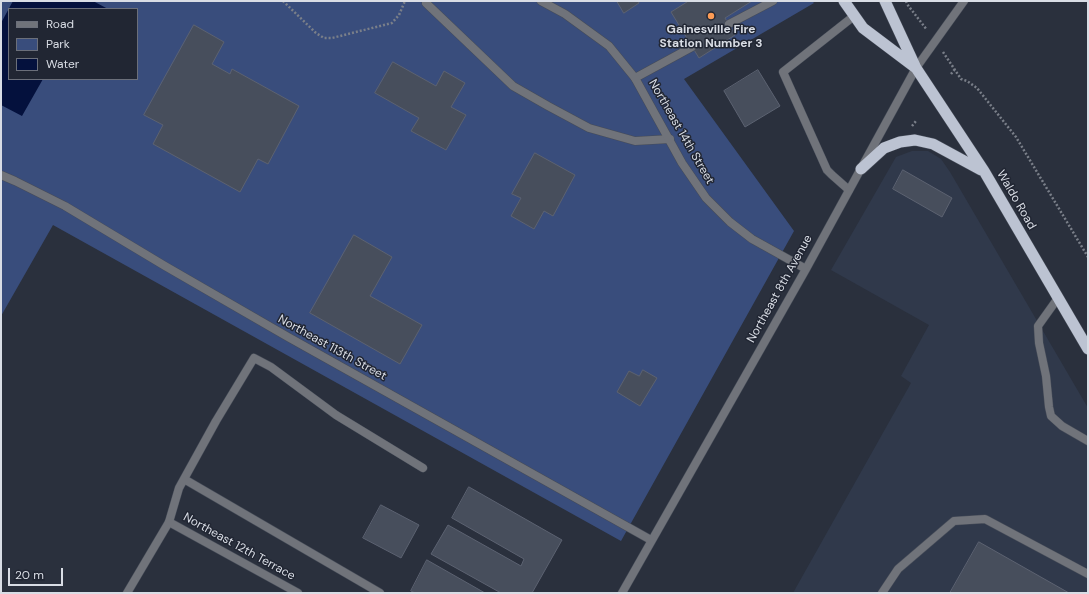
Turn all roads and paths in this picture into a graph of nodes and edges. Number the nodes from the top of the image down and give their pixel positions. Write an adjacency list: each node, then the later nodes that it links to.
1 (283, 1): 2 (path)
2 (405, 1)
3 (427, 1): 17 (street)
4 (773, 1): 10 (street)
5 (844, 1): 9 (highway, Waldo Road)
6 (885, 1): 13 (highway, Waldo Road)
7 (964, 1): 13 (street, Northeast 8th Avenue)
8 (546, 2): 16 (street, Northeast 14th Street)
9 (854, 16): 13 (highway, Waldo Road); 21 (street)
10 (729, 24)
11 (692, 47): 16 (street)
12 (945, 55): 14 (path)
13 (916, 68): 18 (street, Northeast 8th Avenue); 19 (highway, Waldo Road)
14 (955, 69): 15 (path); 22 (path)
15 (951, 74)
16 (635, 78): 17 (street, Northeast 14th Street)
17 (670, 139): 23 (street, Northeast 14th Street)
18 (861, 169): 19 (highway); 21 (street, Northeast 8th Avenue)
19 (984, 171): 24 (highway, Waldo Road)
20 (1, 176): 30 (street, Northeast 113th Street)
21 (849, 190): 23 (street, Northeast 8th Avenue)
22 (1088, 257)
23 (806, 269): 30 (street, Northeast 8th Avenue)
24 (1058, 298): 25 (highway, Waldo Road); 26 (street)
25 (1088, 349)
26 (1088, 441)
27 (423, 468): 28 (street)
28 (184, 479): 29 (street); 34 (street)
29 (169, 522): 32 (street); 33 (street, Northeast 12th Terrace)
30 (651, 540): 35 (street, Northeast 8th Avenue)
31 (1088, 574): 36 (street)
32 (127, 593)
33 (298, 593)
34 (380, 593)
35 (622, 593)
36 (882, 593)

